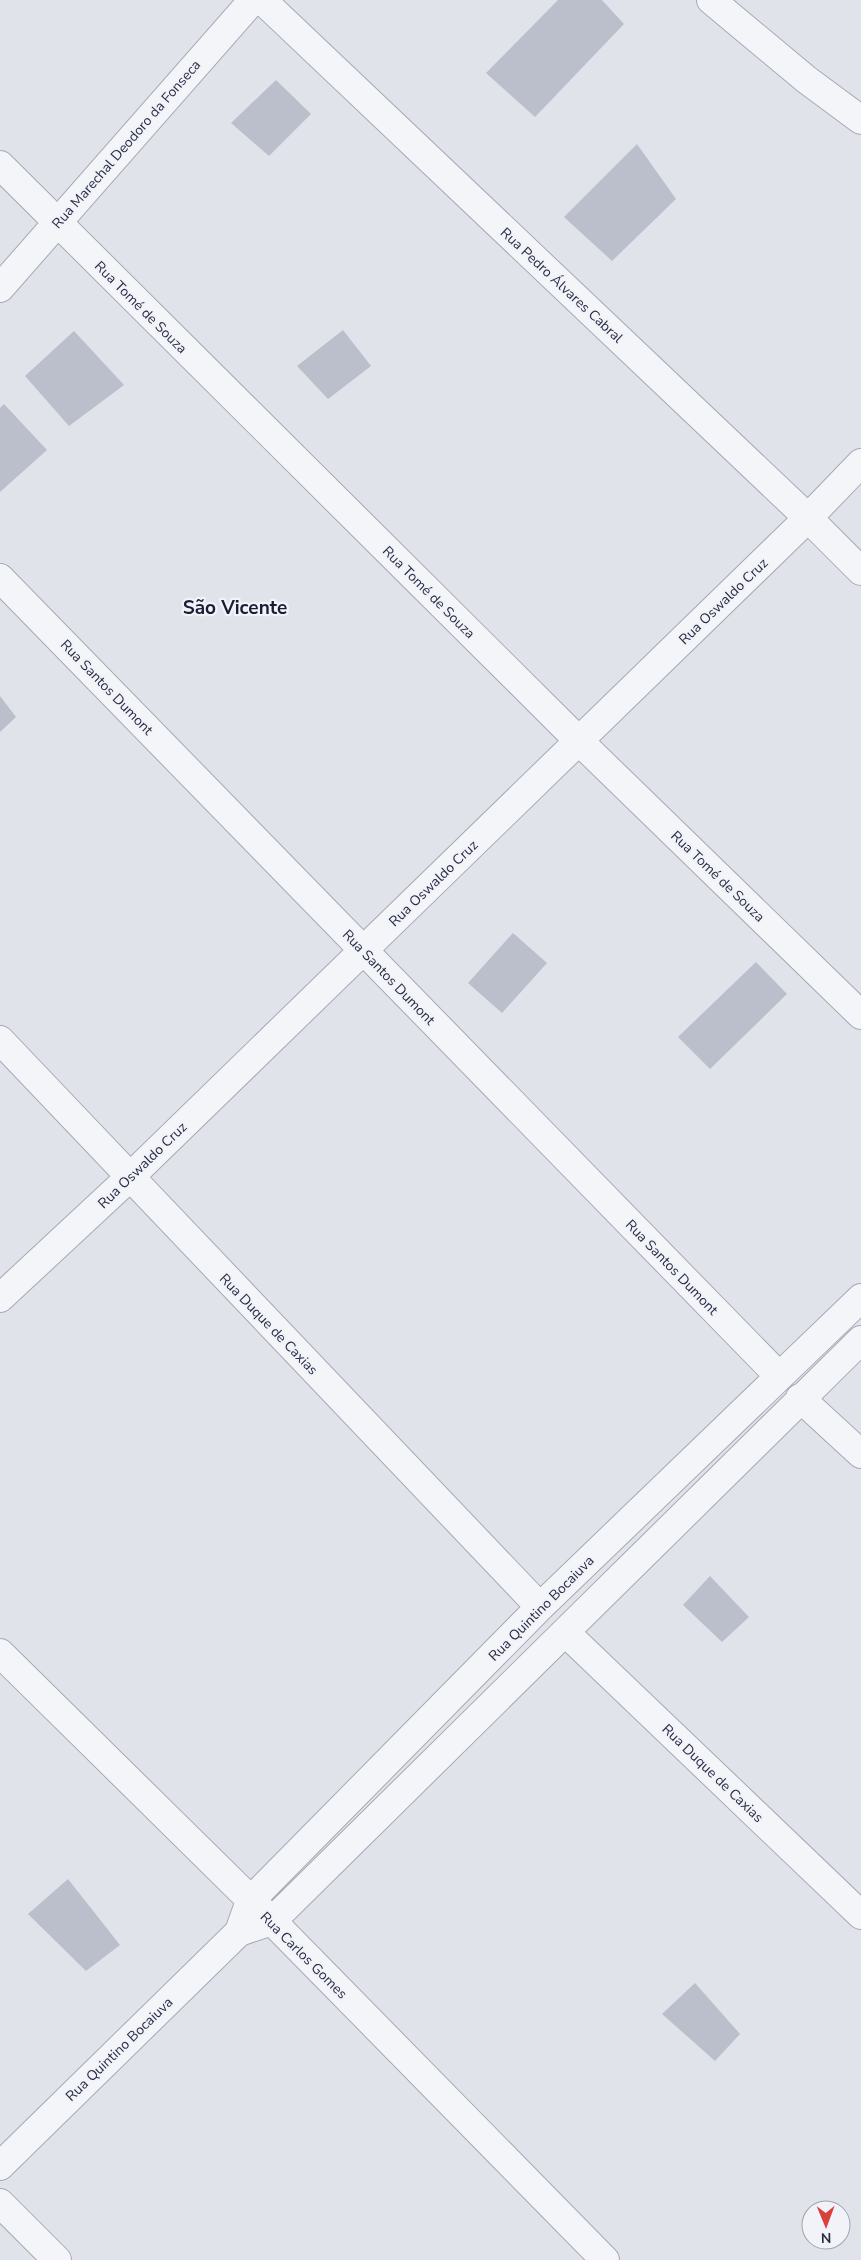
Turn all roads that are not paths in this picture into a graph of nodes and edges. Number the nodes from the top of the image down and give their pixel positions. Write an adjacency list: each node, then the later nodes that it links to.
1 (253, 0): 6 (street, Rua Marechal Deodoro da Fonseca)
2 (262, 0): 9 (street, Rua Pedro Álvares Cabral)
3 (711, 0): 4 (street)
4 (861, 120)
5 (0, 166): 6 (street, Rua Tomé de Souza)
6 (56, 223): 7 (street, Rua Marechal Deodoro da Fonseca); 12 (street, Rua Tomé de Souza)
7 (0, 288)
8 (861, 463): 9 (street, Rua Oswaldo Cruz)
9 (808, 518): 10 (street, Rua Pedro Álvares Cabral); 12 (street, Rua Oswaldo Cruz)
10 (861, 571)
11 (0, 578): 13 (street, Rua Santos Dumont)
12 (579, 741): 13 (street, Rua Oswaldo Cruz); 14 (street, Rua Tomé de Souza)
13 (364, 950): 16 (street, Rua Oswaldo Cruz); 20 (street, Rua Santos Dumont)
14 (861, 1015)
15 (0, 1040): 16 (street, Rua Duque de Caxias)
16 (129, 1178): 17 (street, Rua Oswaldo Cruz); 23 (street, Rua Duque de Caxias)
17 (0, 1298)
18 (861, 1298): 20 (street, Rua Quintino Bocaiuva)
19 (861, 1340): 21 (street, Rua Quintino Bocaiuva)
20 (779, 1376): 23 (street, Rua Quintino Bocaiuva)
21 (800, 1398): 22 (street); 24 (street, Rua Quintino Bocaiuva)
22 (861, 1454)
23 (540, 1607): 26 (street, Rua Quintino Bocaiuva)
24 (565, 1632): 27 (street, Rua Duque de Caxias); 28 (street, Rua Quintino Bocaiuva)
25 (0, 1652): 26 (street, Rua Carlos Gomes)
26 (250, 1901): 28 (street, Rua Carlos Gomes); 29 (street, Rua Quintino Bocaiuva)
27 (861, 1915)
28 (272, 1921): 29 (street, Rua Quintino Bocaiuva); 33 (street, Rua Carlos Gomes)
29 (239, 1932): 30 (street, Rua Quintino Bocaiuva)
30 (0, 2166)
31 (0, 2203): 32 (street)
32 (57, 2260)
33 (605, 2260)

